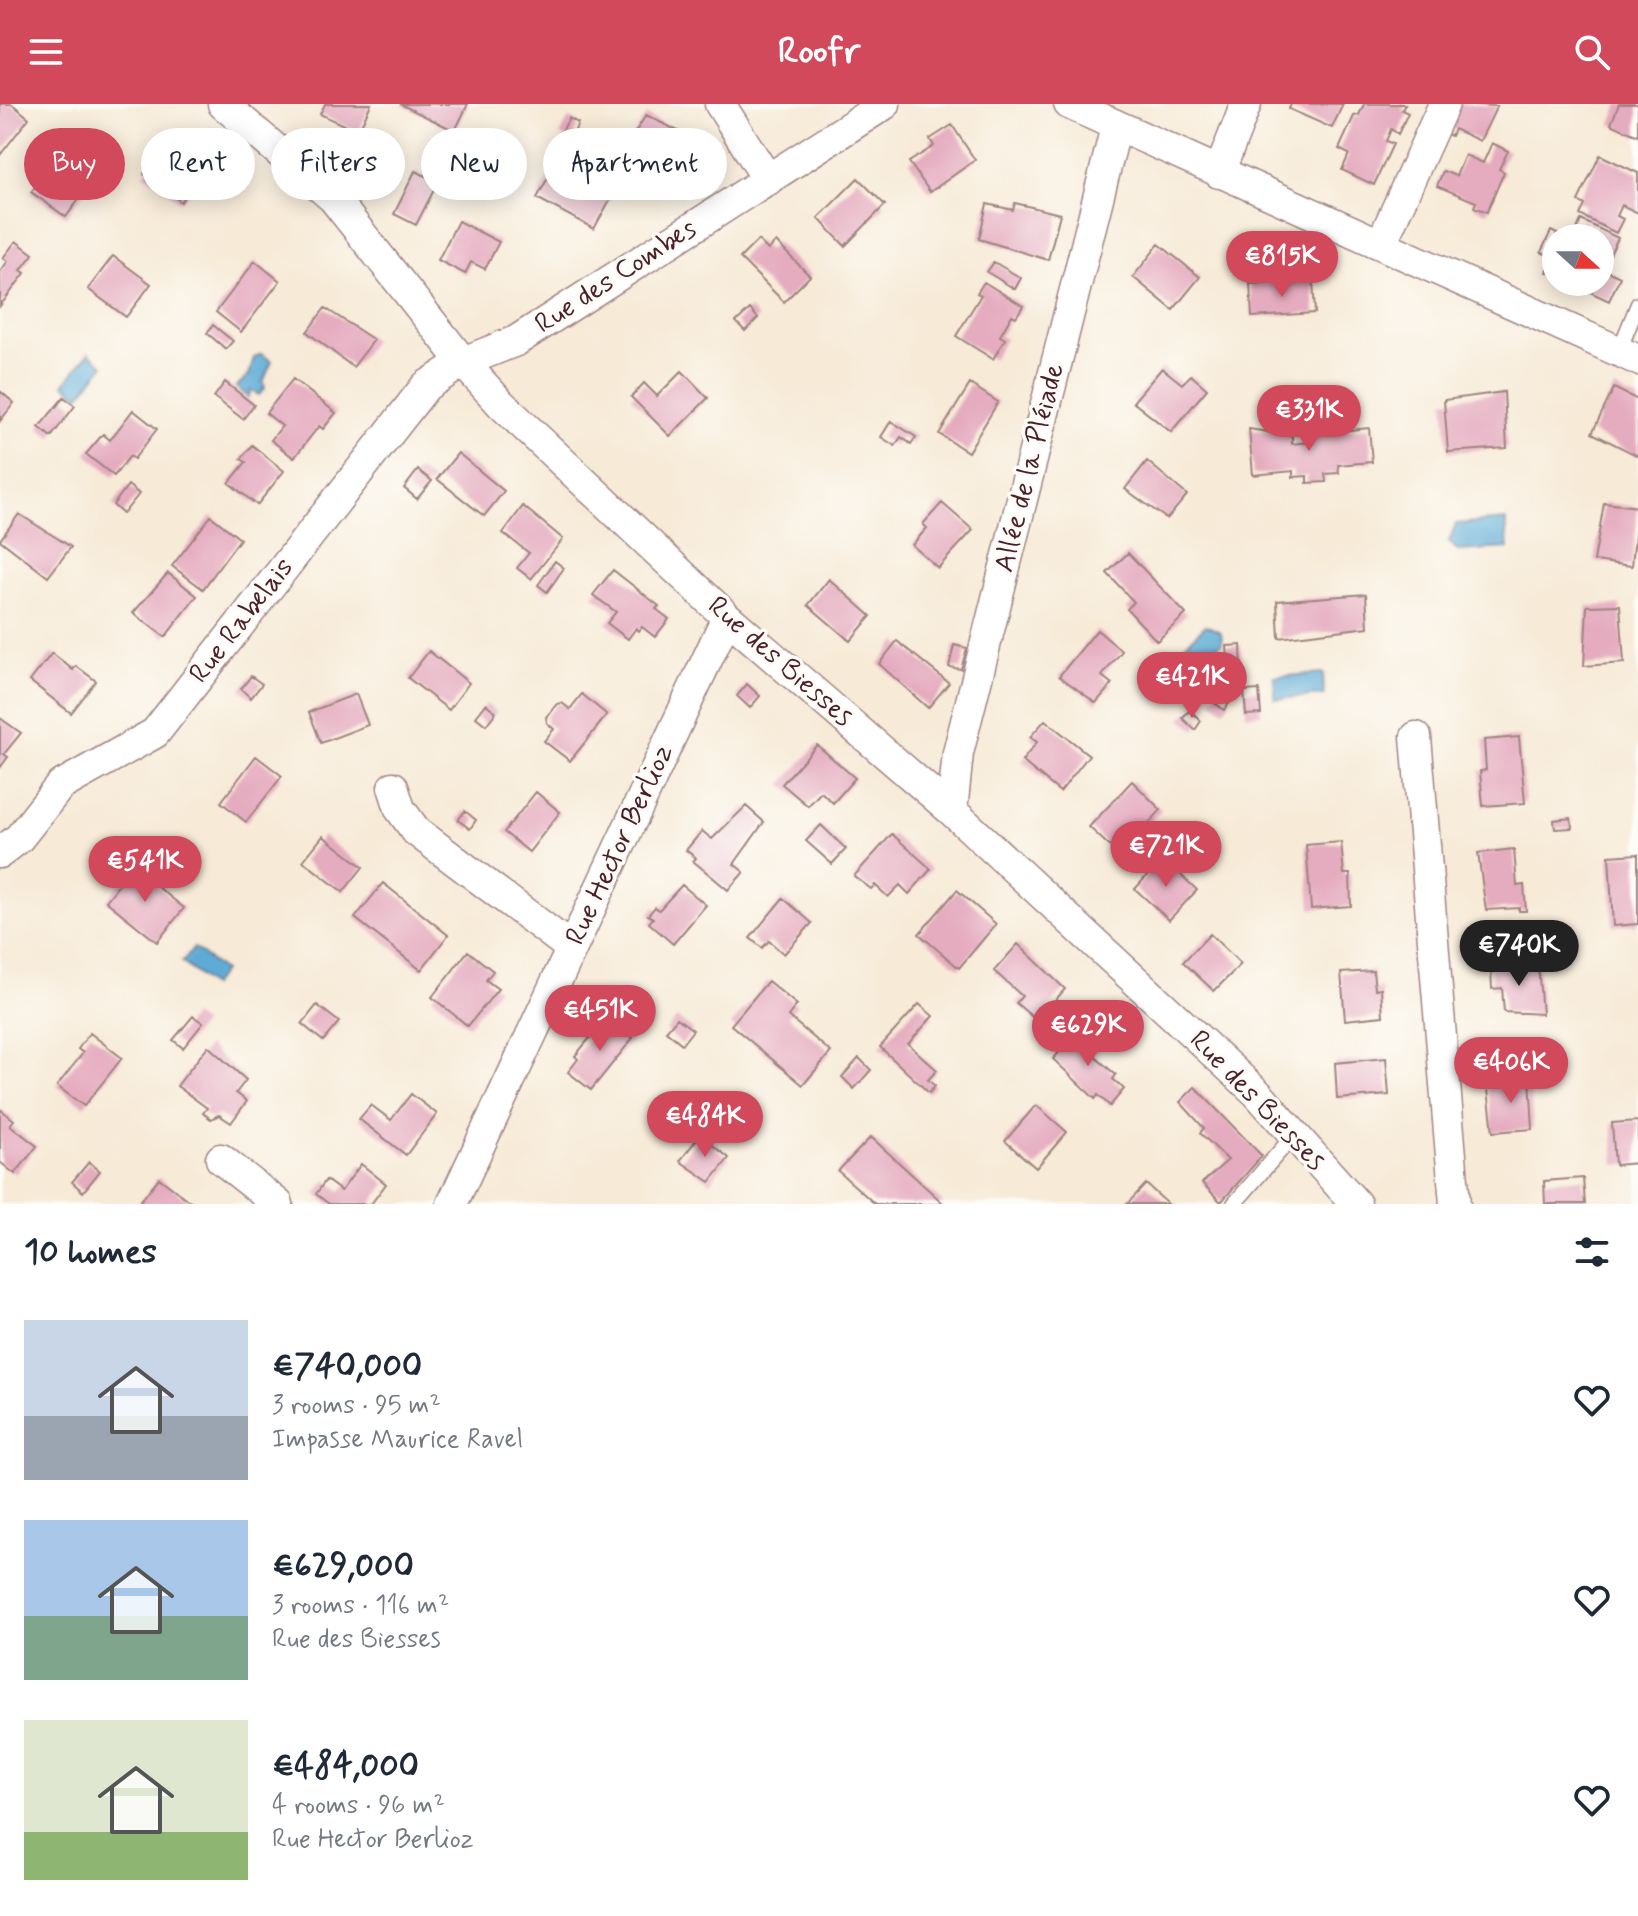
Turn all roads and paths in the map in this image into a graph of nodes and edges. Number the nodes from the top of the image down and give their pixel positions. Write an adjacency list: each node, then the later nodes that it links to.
1 (223, 104): 13 (street, Rue des Biesses)
2 (720, 104): 9 (street)
3 (885, 104): 9 (street, Rue des Combes)
4 (1070, 104): 7 (street)
5 (1246, 104): 8 (street)
6 (1444, 104): 10 (street)
7 (1116, 127): 8 (street); 17 (street, Allée de la Pléiade)
8 (1219, 173): 10 (street)
9 (768, 180): 13 (street, Rue des Combes)
10 (1381, 244): 12 (street)
11 (1638, 304): 12 (lane)
12 (1629, 356)
13 (463, 362): 14 (street, Rue des Biesses); 18 (street, Rue Rabelais)
14 (727, 617): 17 (street, Rue des Biesses); 19 (street, Rue Hector Berlioz)
15 (1416, 737): 26 (street)
16 (393, 787): 19 (street)
17 (952, 811): 20 (street, Rue des Biesses)
18 (0, 853)
19 (571, 948): 22 (street, Rue Hector Berlioz)
20 (1294, 1135): 24 (lane); 25 (street, Rue des Biesses)
21 (221, 1159): 23 (street)
22 (464, 1199)
23 (278, 1204)
24 (1234, 1204)
25 (1356, 1204)
26 (1455, 1204)

